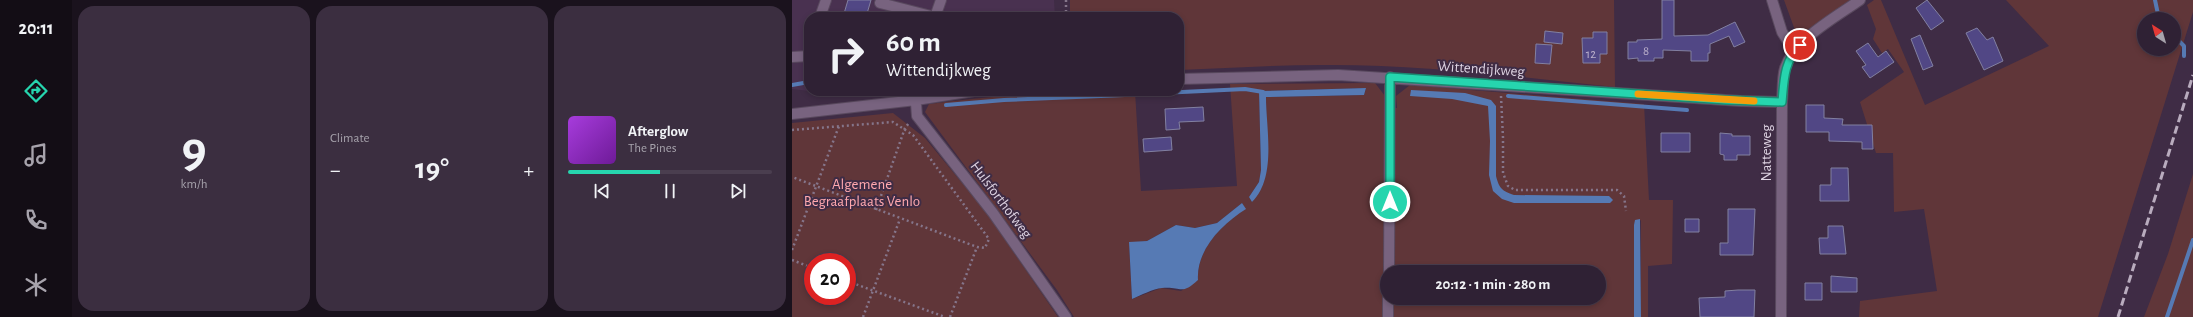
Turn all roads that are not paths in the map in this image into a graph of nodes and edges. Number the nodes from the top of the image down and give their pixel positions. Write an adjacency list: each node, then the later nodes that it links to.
1 (826, 0): 6 (street)
2 (941, 0): 8 (street)
3 (1772, 0): 9 (street)
4 (1860, 0): 9 (street, Natteweg)
5 (880, 3): 7 (street)
6 (822, 12)
7 (903, 12)
8 (937, 12)
9 (1794, 50): 15 (street, Natteweg)
10 (804, 56): 11 (street)
11 (792, 57)
12 (1390, 77): 13 (street, Wittendijkweg); 15 (street, Wittendijkweg); 17 (street)
13 (1184, 79)
14 (915, 96): 16 (street); 19 (street, Hulsforthofweg)
15 (1782, 102): 21 (street, Natteweg)
16 (792, 114)
17 (1389, 265)
18 (1388, 305): 20 (street)
19 (1066, 317)
20 (1388, 317)
21 (1781, 317)

